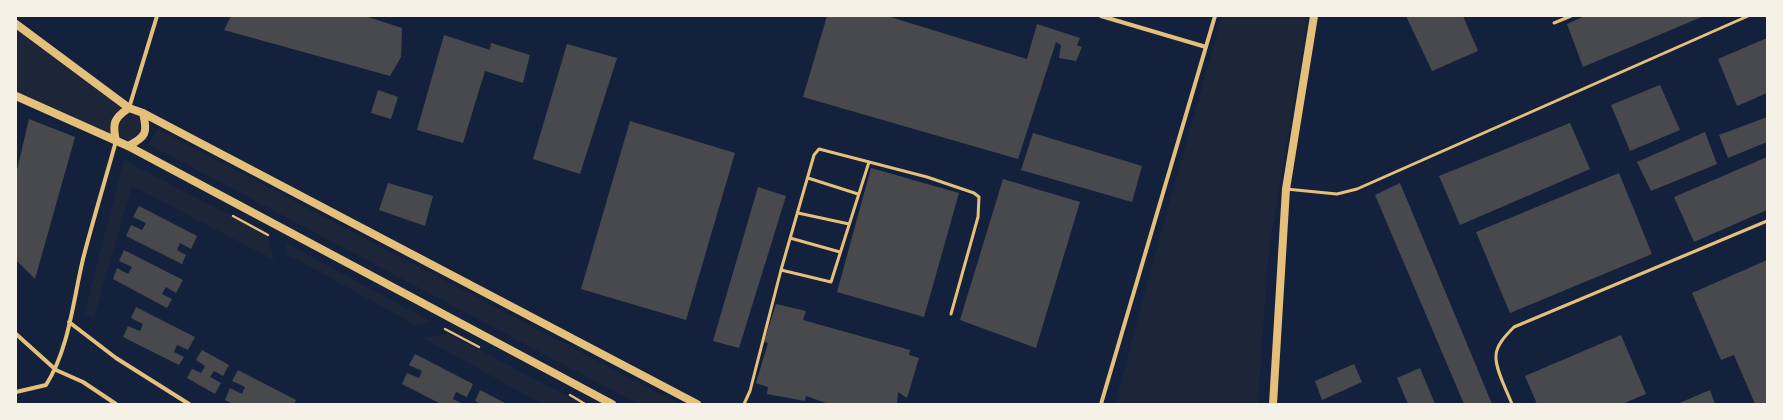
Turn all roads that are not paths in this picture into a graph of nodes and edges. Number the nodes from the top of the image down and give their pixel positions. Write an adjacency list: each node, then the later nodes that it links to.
1 (156, 16): 11 (street)
2 (1101, 16): 9 (street)
3 (1215, 16): 9 (street)
4 (1314, 16): 17 (main road)
5 (1571, 16): 7 (lane)
6 (1748, 16): 17 (lane)
7 (1554, 23)
8 (16, 24): 11 (main road)
9 (1206, 47): 35 (street)
10 (16, 96): 13 (main road)
11 (129, 108): 12 (main road); 13 (main road)
12 (143, 113): 14 (main road); 33 (main road)
13 (116, 141): 14 (main road); 26 (street)
14 (128, 146): 32 (main road)
15 (868, 162): 16 (lane); 18 (lane); 25 (lane)
16 (808, 178): 18 (lane); 19 (lane)
17 (1286, 189): 36 (main road)
18 (858, 194): 21 (lane)
19 (798, 212): 21 (lane); 22 (lane)
20 (1767, 221): 37 (lane)
21 (849, 224): 23 (lane)
22 (790, 238): 23 (lane); 24 (lane)
23 (840, 252): 24 (lane)
24 (781, 270): 34 (lane)
25 (950, 314)
26 (69, 322): 28 (street); 31 (street)
27 (16, 334): 28 (street)
28 (56, 370): 29 (street); 30 (street)
29 (16, 392)
30 (116, 404)
31 (189, 404)
32 (612, 404)
33 (697, 404)
34 (744, 404)
35 (1101, 404)
36 (1273, 404)
37 (1512, 404)

